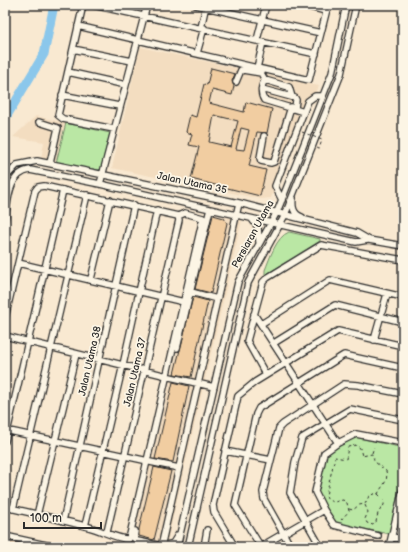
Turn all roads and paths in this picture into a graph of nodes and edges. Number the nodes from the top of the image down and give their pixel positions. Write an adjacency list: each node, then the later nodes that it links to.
1 (83, 5): 14 (street)
2 (93, 5): 12 (street)
3 (147, 5): 12 (street)
4 (196, 5): 10 (street)
5 (266, 5): 13 (street)
6 (302, 5): 11 (street)
7 (328, 5): 11 (street)
8 (346, 5): 31 (street, Persiaran Utama)
9 (356, 5): 45 (street, Persiaran Utama)
10 (206, 6): 13 (street); 15 (street)
11 (326, 11): 16 (street)
12 (144, 16): 15 (street); 17 (street)
13 (262, 19): 16 (street); 18 (street)
14 (78, 26): 17 (street); 20 (street)
15 (202, 28): 18 (street); 21 (street)
16 (321, 32): 22 (street)
17 (138, 40): 21 (street); 23 (street)
18 (256, 40): 19 (street)
19 (263, 42): 22 (street); 24 (street)
20 (73, 49): 23 (street); 25 (street)
21 (197, 53): 24 (street)
22 (316, 54): 24 (street)
23 (132, 61): 28 (street)
24 (257, 68)
25 (68, 72): 28 (street); 30 (street)
26 (265, 80): 27 (street); 29 (street); 32 (street)
27 (236, 82)
28 (126, 85): 33 (street)
29 (262, 89): 32 (street); 34 (street)
30 (62, 95): 33 (street); 37 (street)
31 (322, 96): 35 (street); 49 (street, Persiaran Utama)
32 (292, 97): 34 (street)
33 (119, 106): 37 (street)
34 (293, 108): 35 (street); 39 (street)
35 (304, 112): 49 (street)
36 (39, 122): 41 (street)
37 (114, 129): 42 (street)
38 (302, 132): 40 (path, bridge)
39 (264, 136)
40 (319, 149)
41 (50, 164): 42 (street, Jalan Utama 35); 43 (street, Jalan Utama 35)
42 (102, 174): 44 (street); 50 (street, Jalan Utama 35)
43 (5, 178)
44 (100, 184): 52 (street, Jalan Utama 35); 58 (street, Jalan Utama 35)
45 (294, 188): 55 (street, Persiaran Utama); 61 (street)
46 (63, 190): 47 (street); 67 (street); 68 (street)
47 (87, 195): 48 (street); 69 (street)
48 (110, 200): 51 (street); 70 (street)
49 (282, 200): 54 (street, Persiaran Utama)
50 (239, 203): 54 (street, Jalan Utama 35); 56 (street)
51 (134, 205): 53 (street); 71 (street, Jalan Utama 38)
52 (210, 209): 56 (street, Jalan Utama 35); 73 (street)
53 (157, 210): 57 (street); 72 (street)
54 (277, 212): 55 (street, Jalan Utama 35); 60 (street, Persiaran Utama)
55 (285, 214): 61 (street, Jalan Utama 35); 62 (street, Persiaran Utama)
56 (236, 215): 59 (street, Jalan Utama 35); 77 (street)
57 (178, 216): 75 (street, Jalan Utama 37); 78 (street)
58 (5, 219)
59 (252, 219): 60 (street, Jalan Utama 35); 64 (street)
60 (271, 223): 62 (street, Jalan Utama 35); 64 (street, Persiaran Utama)
61 (323, 224): 63 (street)
62 (280, 225): 63 (street, Jalan Utama 35); 146 (street, Persiaran Utama)
63 (369, 240): 65 (street)
64 (258, 244): 100 (street, Persiaran Utama)
65 (403, 246)
66 (403, 260): 79 (street)
67 (18, 263): 68 (street); 81 (street)
68 (45, 269): 69 (street); 86 (street)
69 (68, 274): 70 (street); 89 (street)
70 (91, 279): 71 (street)
71 (116, 285): 72 (street); 91 (street, Jalan Utama 38)
72 (139, 290): 75 (street); 93 (street)
73 (191, 292): 77 (street); 97 (street)
74 (387, 294): 76 (street); 80 (street); 83 (street)
75 (162, 296): 78 (street); 95 (street, Jalan Utama 37)
76 (403, 297)
77 (217, 298): 99 (street)
78 (184, 302): 97 (street)
79 (254, 314): 83 (street); 96 (street)
80 (381, 317): 82 (street); 85 (street); 87 (street)
81 (5, 318)
82 (403, 322)
83 (261, 324): 87 (street)
84 (5, 336): 86 (street)
85 (374, 340): 88 (street); 92 (street)
86 (27, 342): 89 (street); 105 (street)
87 (274, 343): 92 (street)
88 (403, 346)
89 (50, 348): 90 (street); 106 (street)
90 (76, 354): 91 (street); 108 (street)
91 (99, 359): 93 (street); 111 (street, Jalan Utama 38)
92 (287, 363): 96 (street); 98 (street)
93 (123, 365): 95 (street); 114 (street)
94 (403, 368): 98 (street)
95 (145, 370): 97 (street); 118 (street, Jalan Utama 37)
96 (266, 375): 113 (street)
97 (169, 376): 99 (street); 121 (street)
98 (299, 382): 102 (street); 117 (street)
99 (198, 384): 100 (street); 122 (street)
100 (214, 387): 137 (street, Persiaran Utama)
101 (403, 394): 102 (street)
102 (312, 403): 104 (street); 120 (street)
103 (403, 420): 104 (street)
104 (326, 424): 109 (street); 132 (street)
105 (6, 430): 106 (street); 107 (street)
106 (30, 436): 108 (street); 127 (street)
107 (5, 441)
108 (55, 441): 111 (street); 130 (street)
109 (338, 443): 110 (street); 129 (street)
110 (403, 444)
111 (80, 446): 114 (street); 131 (street, Jalan Utama 38)
112 (374, 447): 116 (path)
113 (225, 450): 117 (street); 148 (street)
114 (102, 452): 118 (street); 133 (street)
115 (335, 453): 119 (path)
116 (372, 454): 119 (path); 124 (path)
117 (246, 455): 120 (street); 149 (street)
118 (125, 456): 121 (street); 136 (street, Jalan Utama 37)
119 (335, 457): 128 (path)
120 (271, 460): 138 (street)
121 (149, 462): 122 (street); 136 (street); 144 (street)
122 (179, 468): 144 (street)
123 (403, 490): 140 (street)
124 (378, 494): 125 (path); 125 (path)
125 (365, 504): 128 (path)
126 (5, 507): 127 (street)
127 (13, 509): 130 (street)
128 (349, 509): 134 (path)
129 (324, 510): 132 (street); 134 (street)
130 (37, 515): 131 (street)
131 (63, 520): 133 (street)
132 (304, 520): 138 (street); 151 (street)
133 (85, 526): 136 (street)
134 (340, 527): 139 (street)
135 (207, 530): 147 (street)
136 (107, 532)
137 (180, 532): 144 (street); 145 (street, Persiaran Utama)
138 (283, 533): 149 (street); 150 (street)
139 (378, 536)
140 (392, 537): 142 (street); 152 (street)
141 (5, 538): 143 (street)
142 (403, 539)
143 (55, 547)
144 (161, 547)
145 (177, 547)
146 (188, 547)
147 (204, 547)
148 (235, 547)
149 (261, 547)
150 (291, 547)
151 (324, 547)
152 (389, 547)

